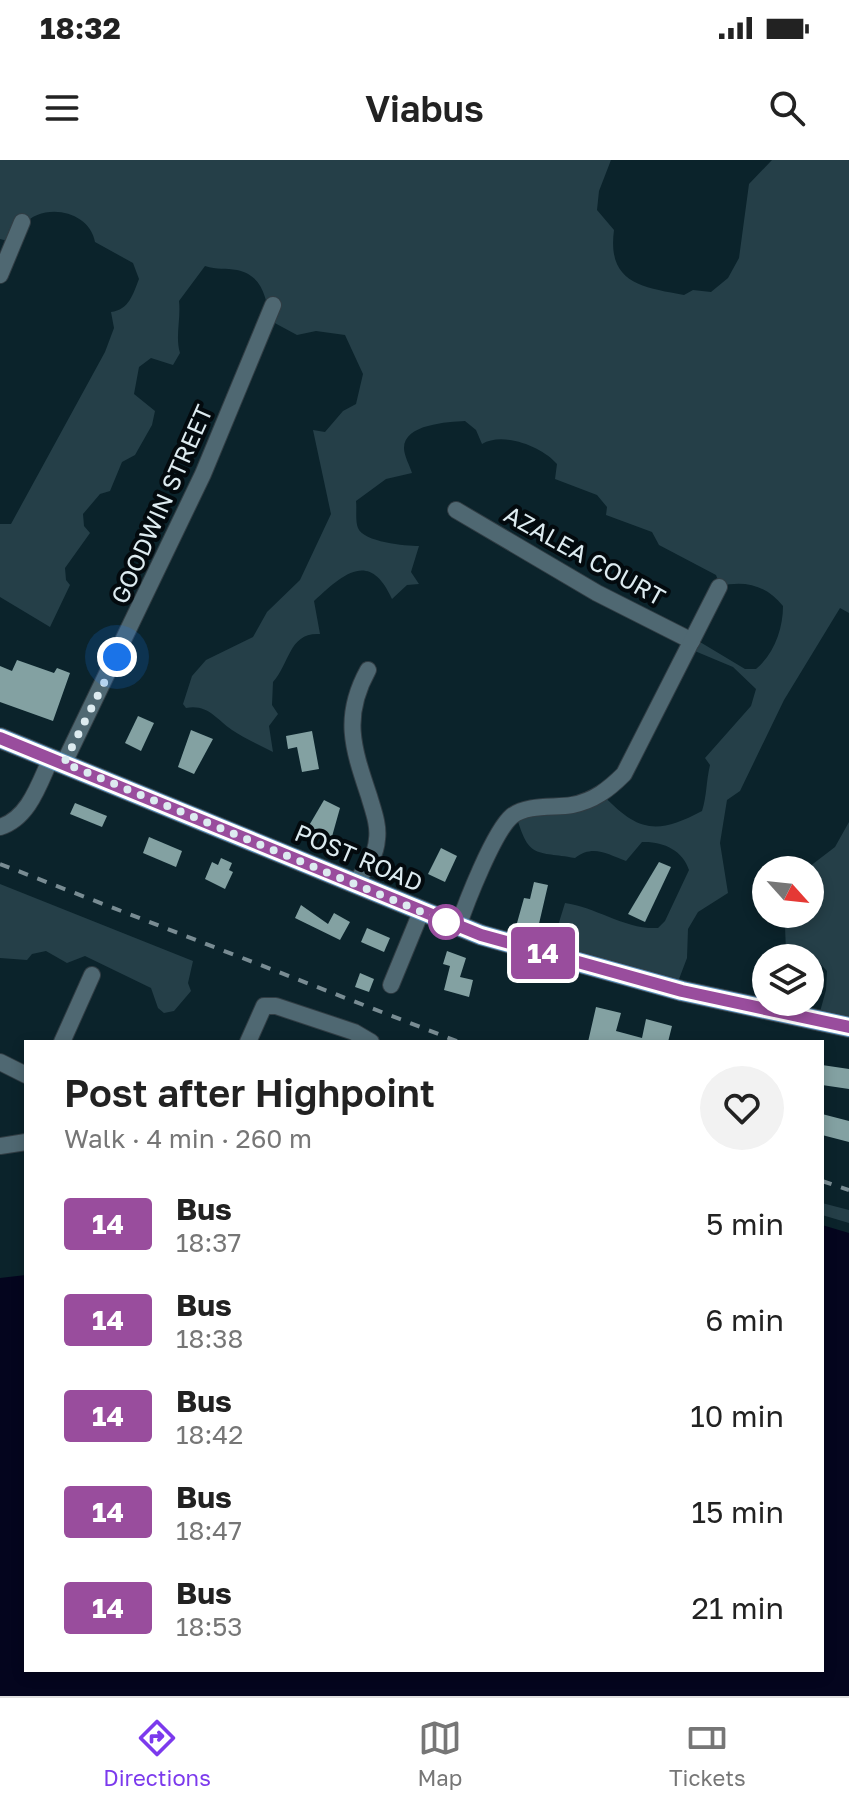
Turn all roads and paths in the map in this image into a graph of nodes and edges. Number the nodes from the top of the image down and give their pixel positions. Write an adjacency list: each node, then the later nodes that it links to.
1 (22, 222): 2 (street)
2 (0, 275)
3 (273, 305): 9 (street, GOODWIN STREET)
4 (456, 510): 6 (street, AZALEA COURT)
5 (719, 587): 6 (street)
6 (692, 641): 13 (street)
7 (368, 670): 11 (street)
8 (0, 738): 9 (main road, POST ROAD)
9 (58, 761): 10 (street, GOODWIN STREET); 11 (main road, POST ROAD)
10 (0, 827)
11 (355, 883): 12 (main road, POST ROAD)
12 (421, 912): 13 (main road, POST ROAD); 15 (street)
13 (458, 927): 16 (main road, POST ROAD)
14 (92, 975): 17 (street)
15 (391, 985)
16 (849, 1027)
17 (63, 1040)
18 (249, 1040): 19 (street)
19 (368, 1040)
20 (0, 1062): 21 (street)
21 (24, 1074)
22 (24, 1142): 23 (street)
23 (0, 1146)

